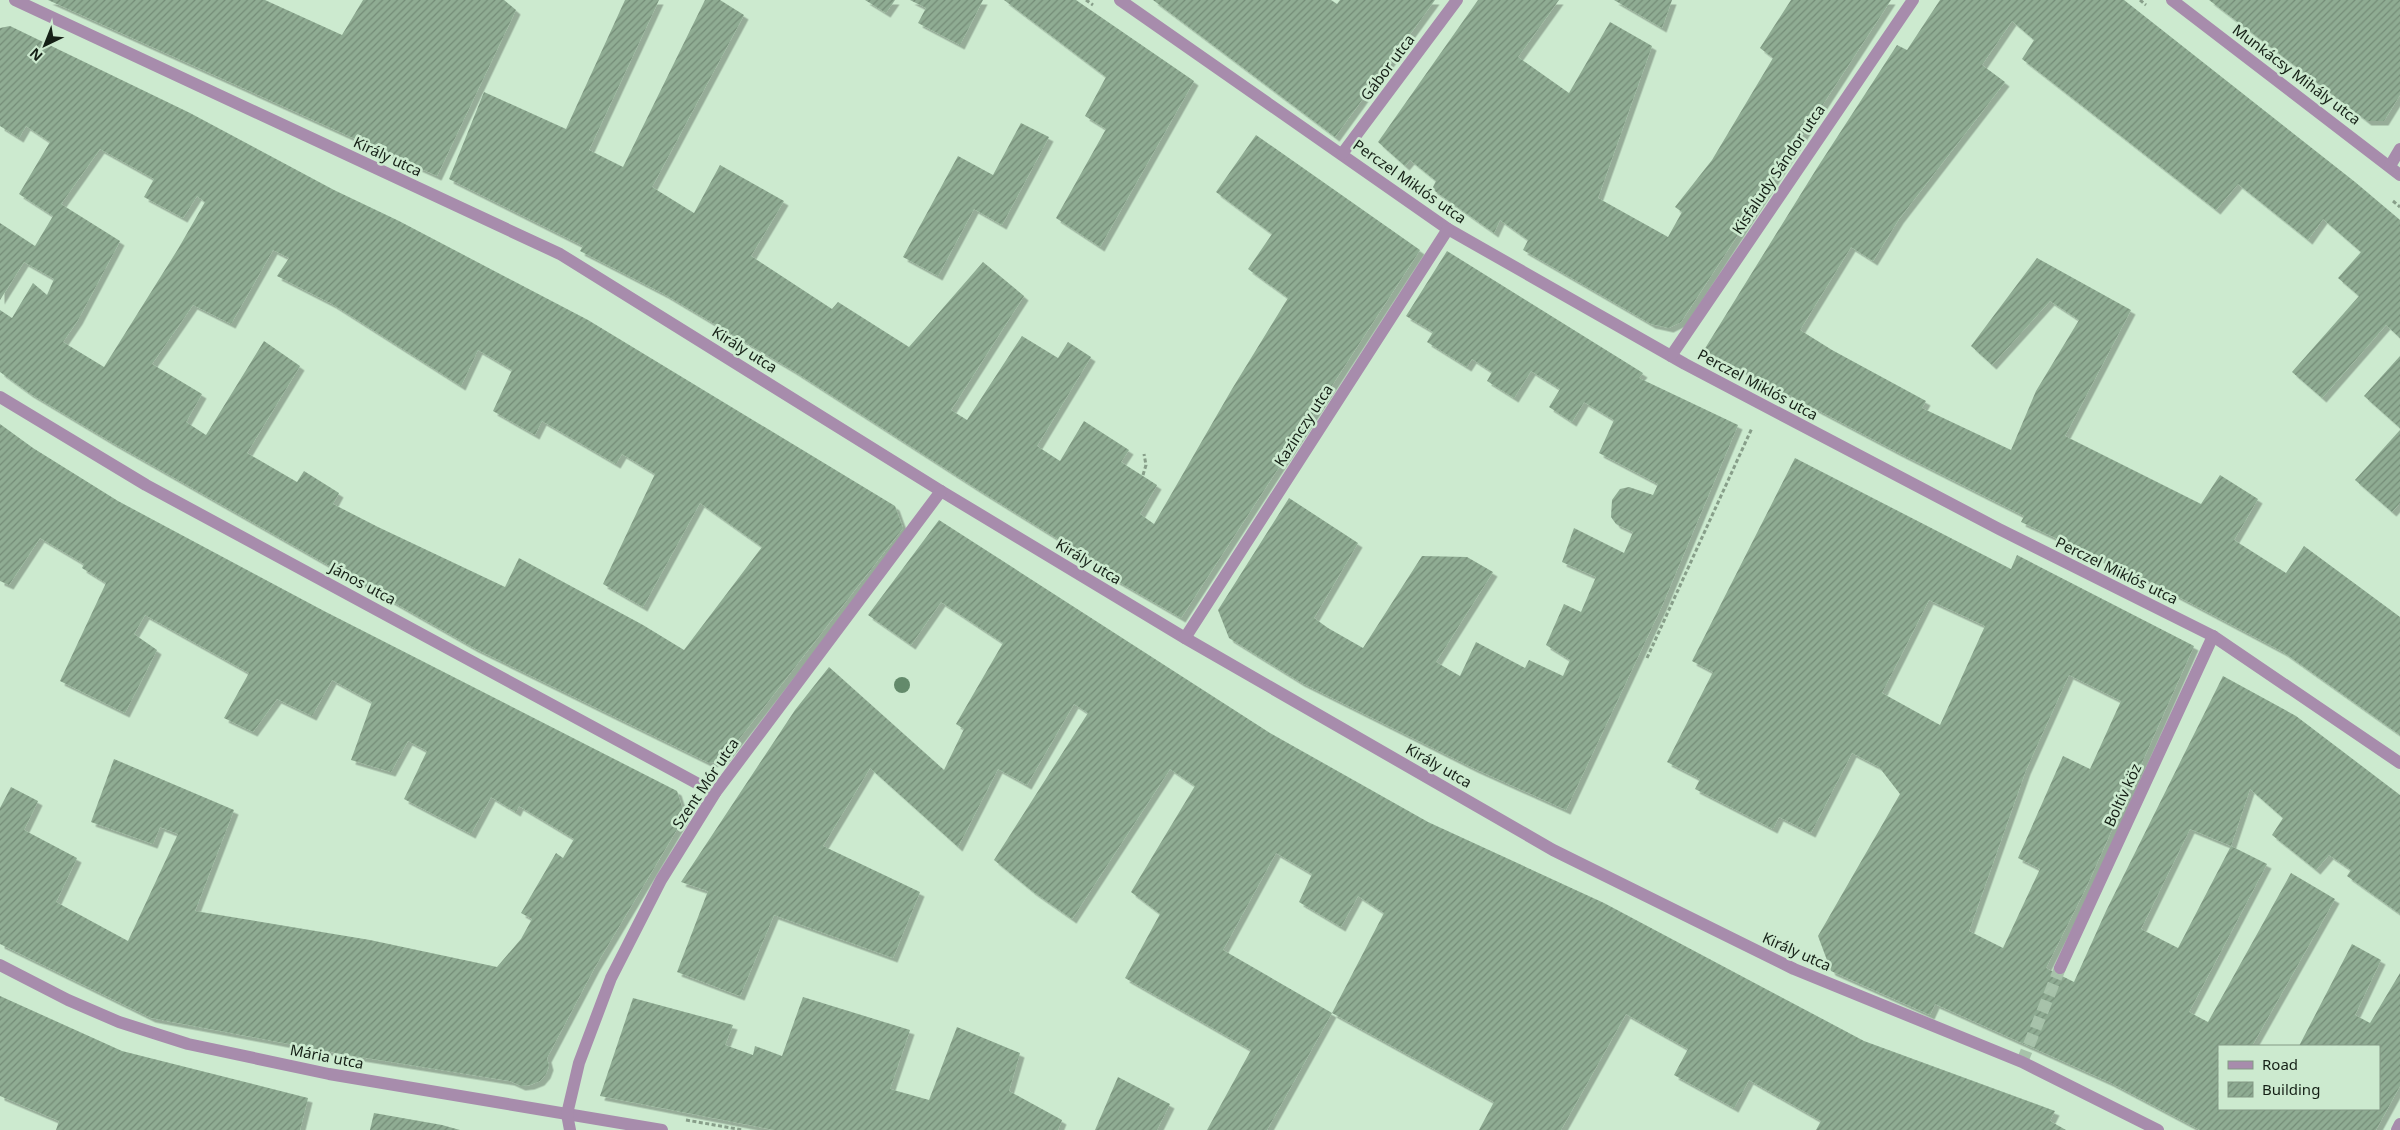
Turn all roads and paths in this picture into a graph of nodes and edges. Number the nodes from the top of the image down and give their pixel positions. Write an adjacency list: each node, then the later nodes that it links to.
1 (15, 0): 16 (street, Király utca)
2 (1120, 0): 7 (street, Perczel Miklós utca)
3 (1457, 0): 7 (street, Gábor utca)
4 (1913, 0): 11 (street, Kisfaludy Sándor utca)
5 (2172, 0): 8 (street, Munkácsy Mihály utca)
6 (2400, 148): 8 (street)
7 (1342, 154): 10 (street, Perczel Miklós utca)
8 (2390, 166): 9 (street, Munkácsy Mihály utca)
9 (2400, 175)
10 (1448, 229): 11 (street, Perczel Miklós utca); 18 (street, Kazinczy utca)
11 (1671, 356): 17 (street, Perczel Miklós utca)
12 (0, 397): 21 (street, János utca)
13 (1144, 454): 15 (path)
14 (1740, 458): 19 (path)
15 (1143, 475)
16 (941, 491): 18 (street, Király utca); 21 (street, Szent Mór utca)
17 (2213, 636): 20 (street, Perczel Miklós utca); 23 (street, Boltív köz)
18 (1185, 638): 28 (street, Király utca)
19 (1648, 658)
20 (2400, 763)
21 (715, 793): 24 (street, Szent Mór utca)
22 (0, 965): 24 (street, Mária utca)
23 (2060, 968)
24 (567, 1114): 26 (street, Szent Mór utca); 27 (street, Mária utca)
25 (2400, 1124): 29 (street)
26 (570, 1130)
27 (662, 1130)
28 (2158, 1130)
29 (2397, 1130)

